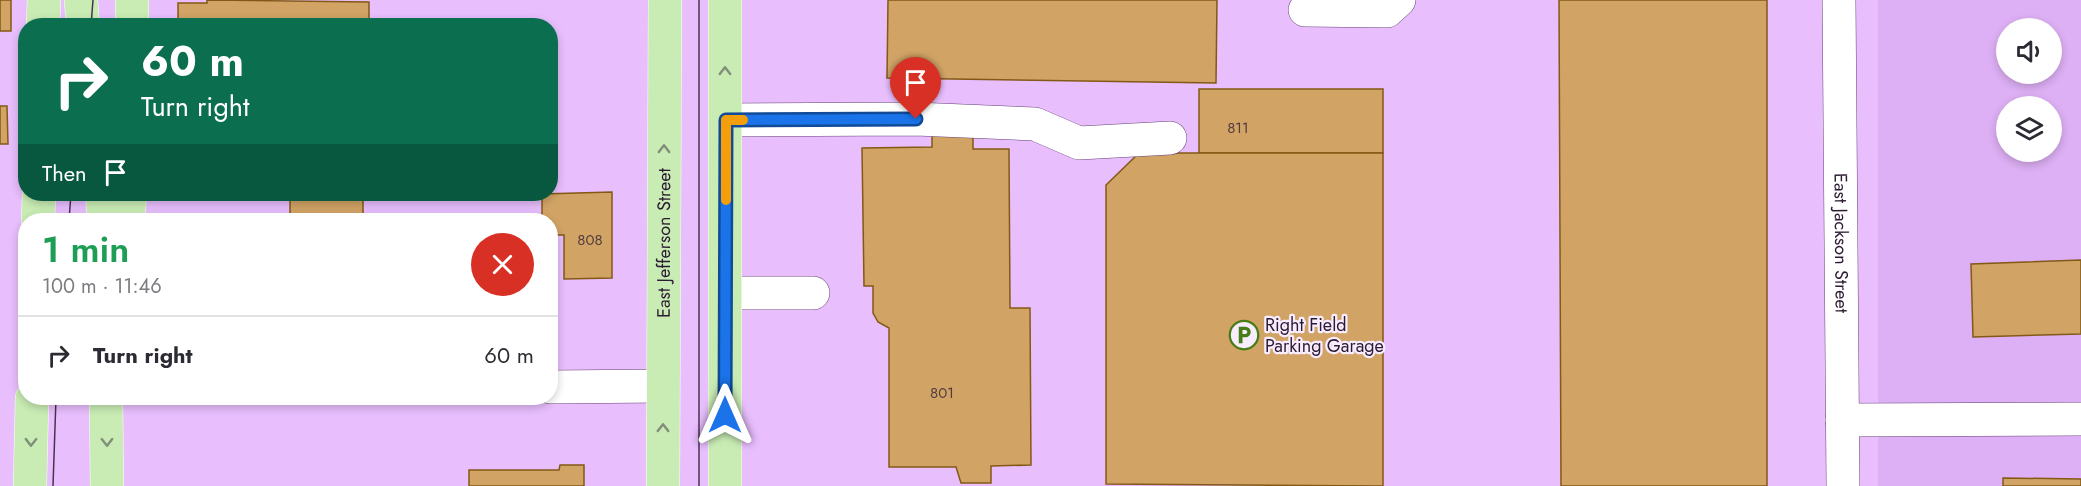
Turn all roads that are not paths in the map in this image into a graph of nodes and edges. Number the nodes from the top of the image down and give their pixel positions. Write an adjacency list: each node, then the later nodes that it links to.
1 (44, 0): 9 (main road)
2 (81, 0): 10 (main road)
3 (132, 0): 11 (main road)
4 (664, 0): 16 (main road, East Jefferson Street, one-way to 4)
5 (725, 0): 12 (main road, one-way to 5)
6 (1399, 0): 8 (street)
7 (1839, 0): 21 (street, East Jackson Street)
8 (1305, 10)
9 (43, 18)
10 (82, 18)
11 (132, 18)
12 (726, 120): 13 (street); 14 (main road)
13 (1170, 138)
14 (726, 293): 15 (street); 25 (main road)
15 (813, 293)
16 (663, 386): 17 (street); 24 (main road, East Jefferson Street, one-way to 16)
17 (558, 387)
18 (32, 405): 22 (main road, one-way to 22)
19 (106, 405): 23 (main road, one-way to 23)
20 (2081, 419): 21 (street)
21 (1842, 420): 26 (street, East Jackson Street)
22 (30, 486)
23 (107, 486)
24 (663, 486)
25 (725, 486)
26 (1843, 486)

